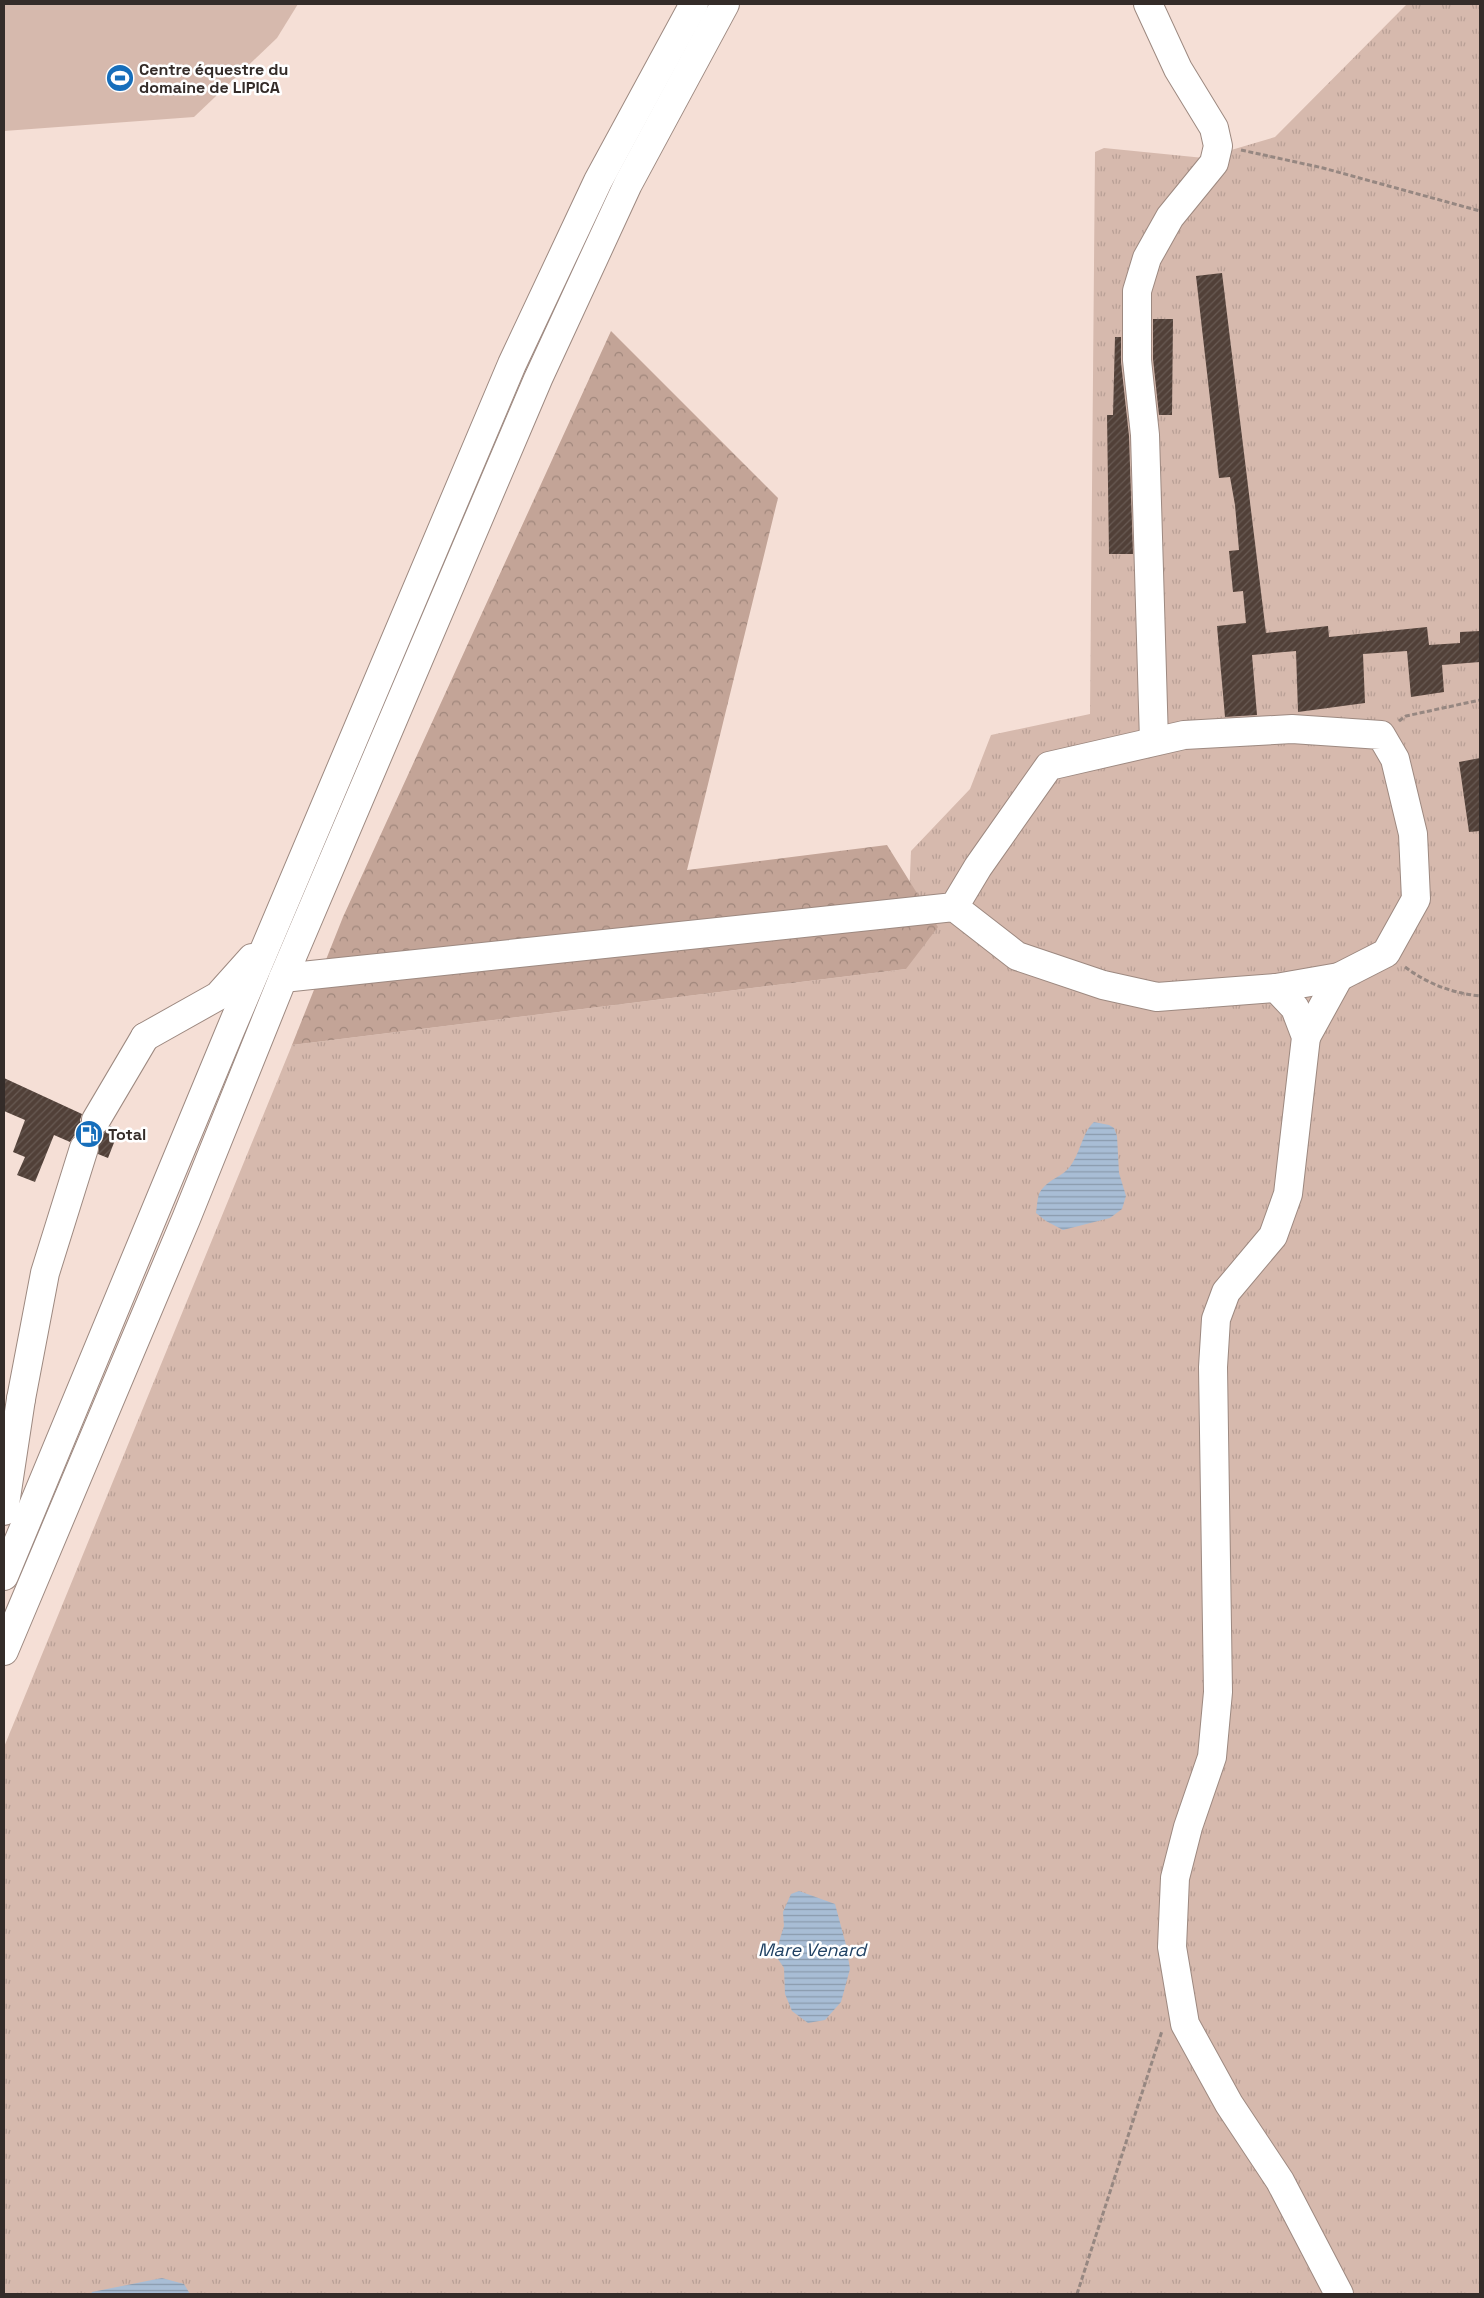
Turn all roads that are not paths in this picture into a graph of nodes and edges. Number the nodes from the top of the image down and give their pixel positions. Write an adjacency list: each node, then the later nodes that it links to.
1 (694, 4): 6 (main road)
2 (725, 4): 8 (main road)
3 (1148, 4): 4 (main road)
4 (1154, 741): 5 (main road); 7 (main road)
5 (954, 907): 8 (main road); 9 (main road)
6 (269, 938): 11 (main road); 14 (main road)
7 (1339, 977): 9 (main road); 10 (main road)
8 (283, 978): 15 (main road)
9 (1276, 988): 10 (main road)
10 (1306, 1037): 16 (main road)
11 (96, 1120)
12 (84, 1148): 13 (main road)
13 (4, 1510)
14 (4, 1576)
15 (4, 1651)
16 (1339, 2294)

